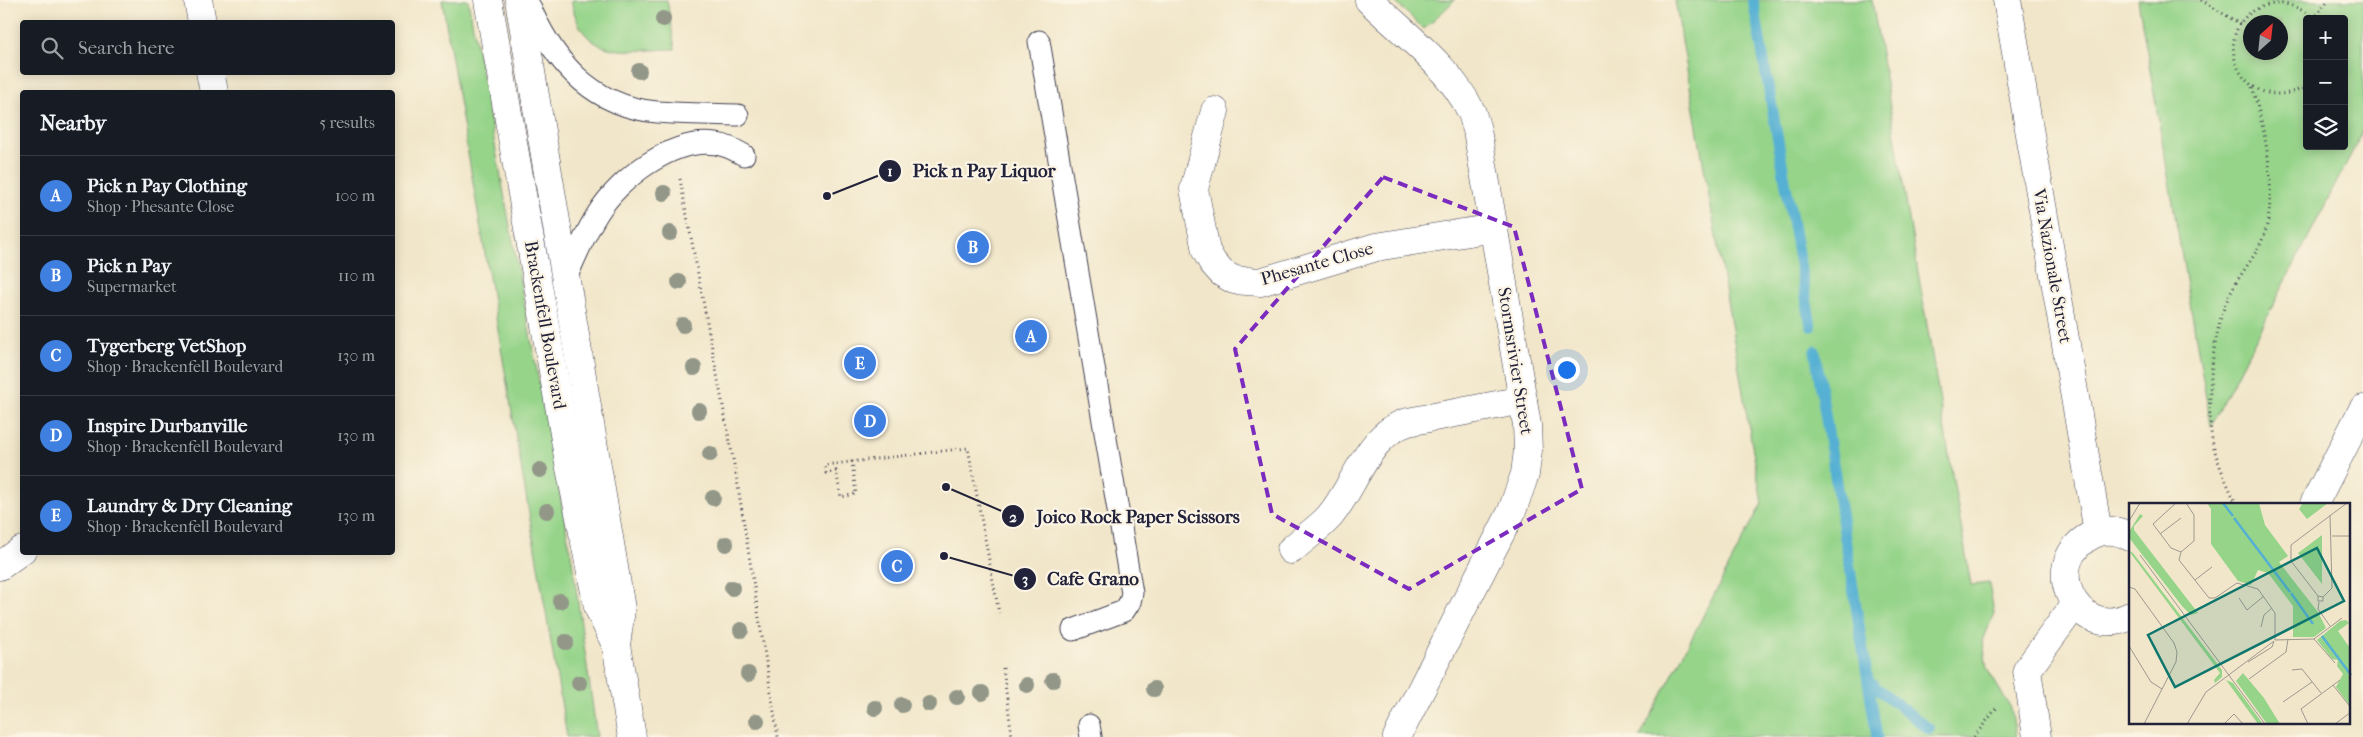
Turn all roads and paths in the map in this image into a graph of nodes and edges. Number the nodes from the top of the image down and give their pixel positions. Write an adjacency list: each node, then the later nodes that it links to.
1 (198, 0): 11 (street)
2 (488, 0): 38 (street, Brackenfell Boulevard)
3 (519, 0): 23 (street, Brackenfell Boulevard)
4 (527, 0): 19 (lane)
5 (1369, 0): 22 (street, Stormsrivier Street)
6 (2007, 0): 29 (street, Via Nazionale Street)
7 (2201, 0): 12 (path)
8 (2328, 0): 10 (path)
9 (2309, 15): 12 (path)
10 (2317, 15)
11 (202, 20)
12 (2240, 24): 15 (path)
13 (1039, 41): 37 (lane)
14 (211, 75): 17 (street)
15 (2252, 87): 16 (path); 27 (path)
16 (2303, 88)
17 (214, 90)
18 (1215, 112): 22 (street, Phesante Close)
19 (738, 115)
20 (675, 150): 21 (lane); 23 (lane); 41 (path)
21 (744, 155)
22 (1494, 228): 24 (street, Stormsrivier Street)
23 (566, 278): 38 (street, Brackenfell Boulevard)
24 (1523, 400): 31 (street); 43 (street, Stormsrivier Street)
25 (2363, 409): 28 (street)
26 (852, 461): 26 (path); 35 (path)
27 (2236, 503)
28 (2315, 503)
29 (2098, 532): 30 (street); 34 (street)
30 (2129, 536)
31 (1291, 550)
32 (20, 551): 33 (street)
33 (0, 566)
34 (2075, 604): 36 (street); 44 (street)
35 (999, 613)
36 (2129, 616)
37 (1073, 630)
38 (616, 645): 40 (street, Brackenfell Boulevard)
39 (1003, 668): 42 (path)
40 (632, 737)
41 (778, 737)
42 (1012, 737)
43 (1397, 737)
44 (2037, 737)

